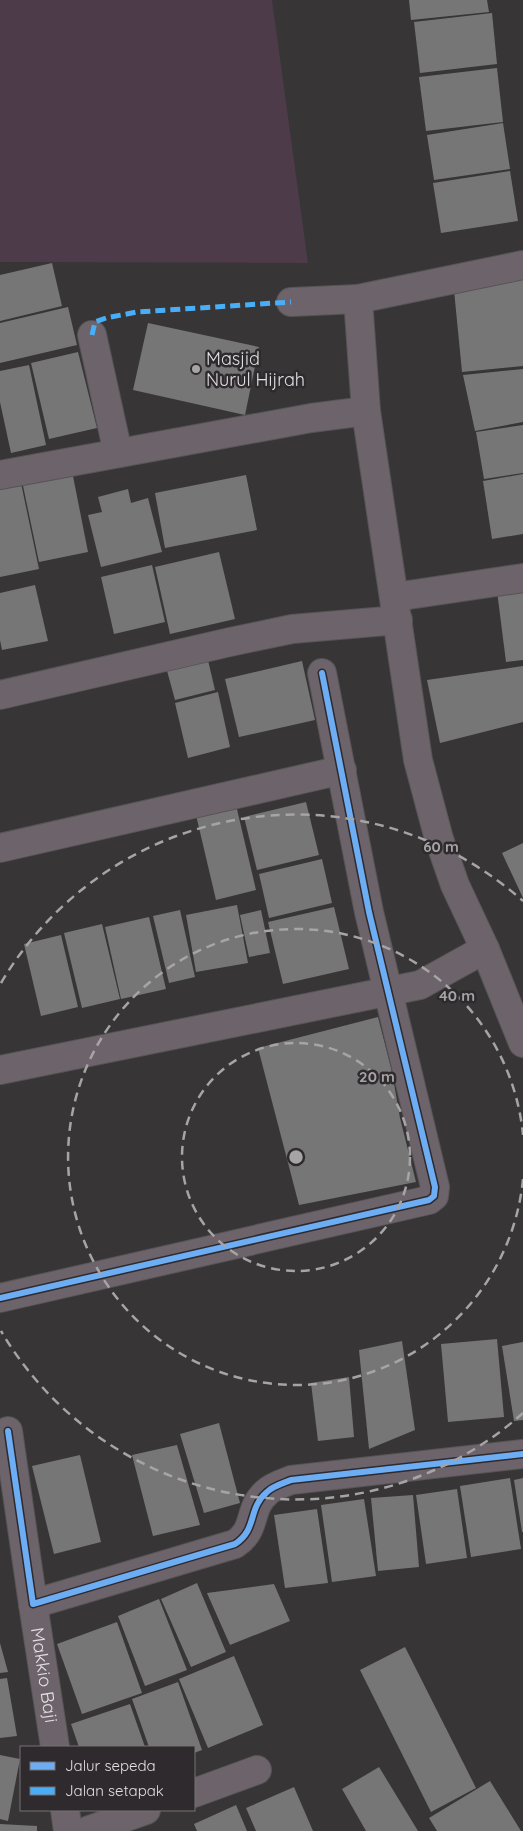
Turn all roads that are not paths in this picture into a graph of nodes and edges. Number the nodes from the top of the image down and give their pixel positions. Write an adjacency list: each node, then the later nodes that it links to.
1 (523, 265): 2 (street)
2 (346, 299): 3 (street); 5 (street)
3 (290, 302)
4 (92, 335): 6 (street)
5 (356, 412): 6 (street); 9 (street)
6 (118, 453): 7 (street)
7 (0, 475)
8 (523, 578): 9 (street)
9 (392, 613): 11 (street); 14 (street)
10 (322, 673): 12 (street)
11 (0, 695)
12 (342, 770): 13 (street); 15 (street)
13 (0, 848)
14 (473, 956): 15 (street); 16 (street)
15 (388, 992): 18 (street); 19 (street)
16 (518, 1013): 17 (street)
17 (523, 1043)
18 (0, 1070)
19 (0, 1298)
20 (8, 1431): 22 (street, Makkio Baji)
21 (523, 1454): 22 (street)
22 (33, 1604): 23 (street, Makkio Baji)
23 (55, 1746)
24 (257, 1770): 25 (street)
25 (195, 1793)
26 (65, 1811): 28 (street)
27 (143, 1811): 29 (street)
28 (68, 1831)
29 (87, 1831)

